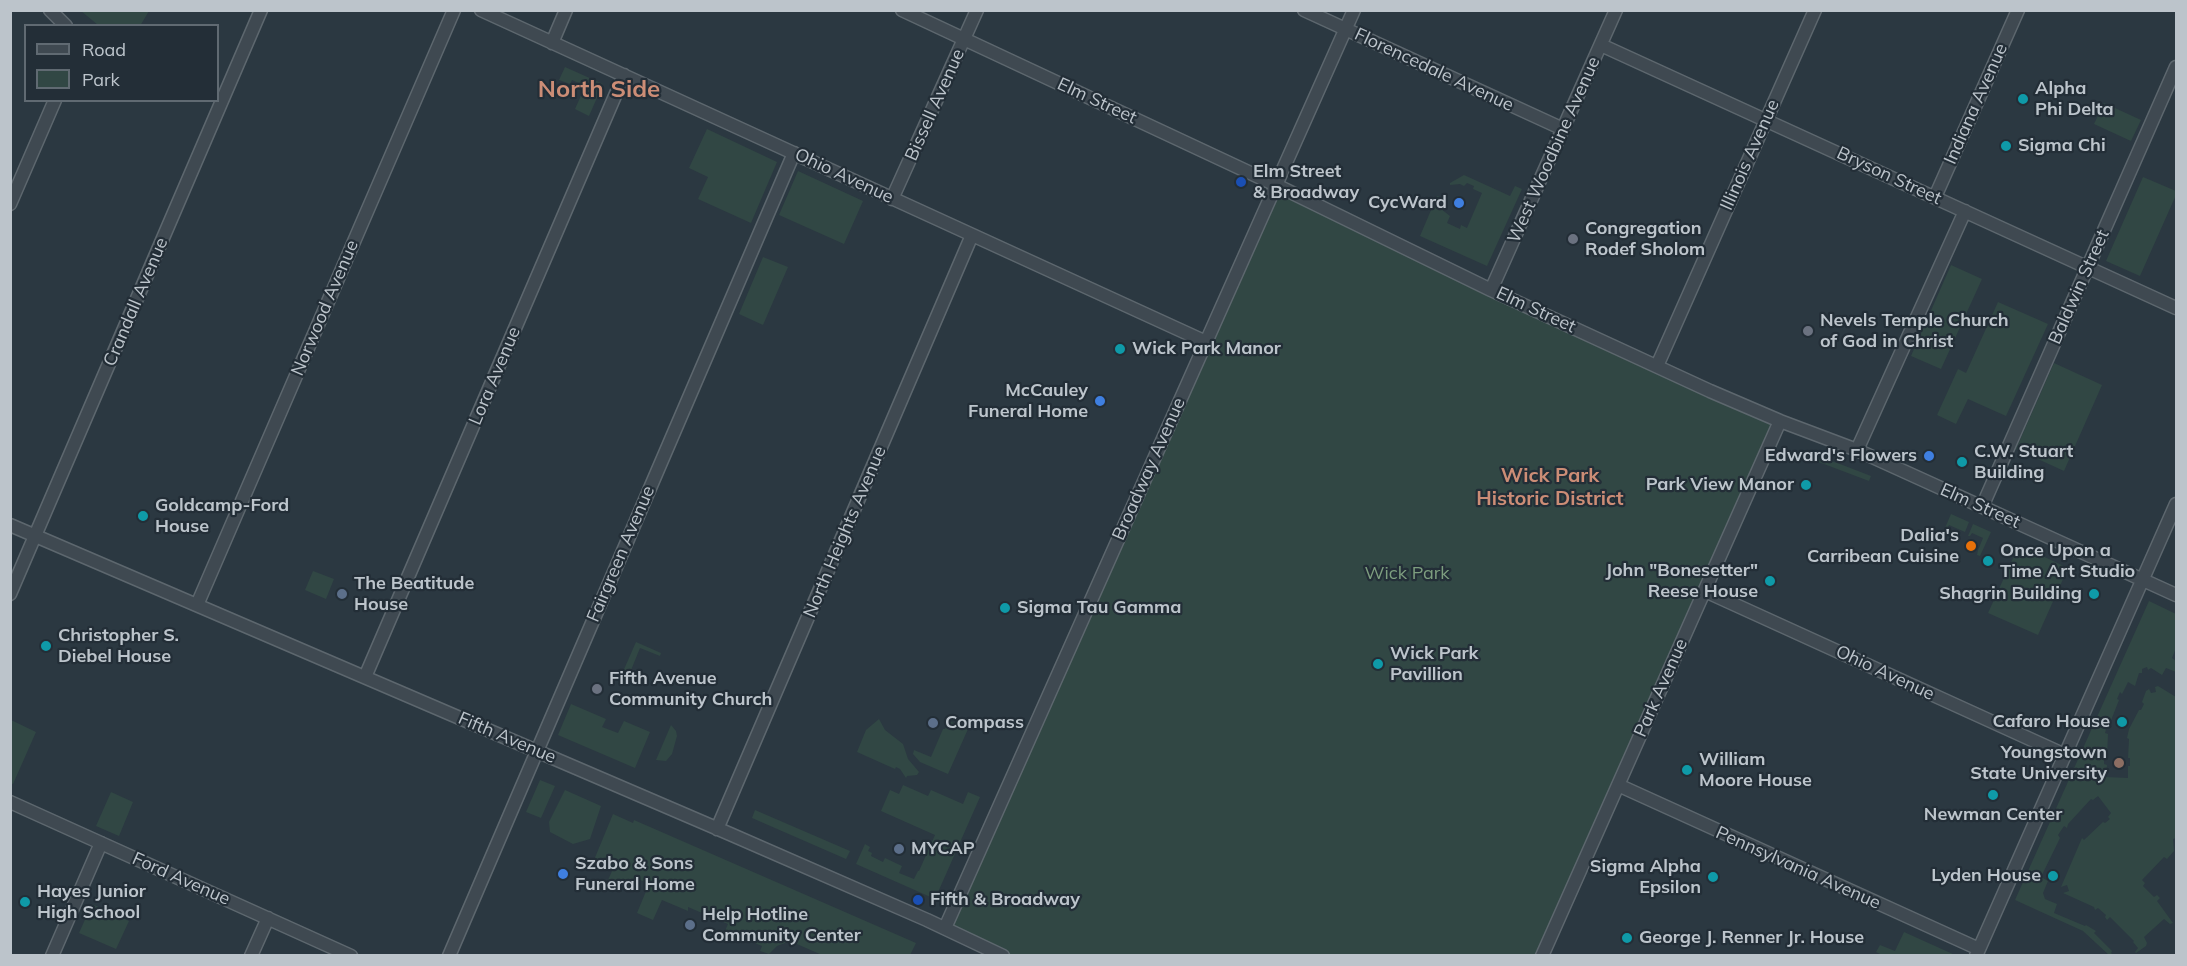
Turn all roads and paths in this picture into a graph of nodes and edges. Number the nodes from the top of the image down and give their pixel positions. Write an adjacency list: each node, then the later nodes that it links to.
1 (50, 10): 13 (street)
2 (261, 10): 40 (street, Crandall Avenue)
3 (454, 10): 45 (street, Norwood Avenue)
4 (481, 10): 16 (street, Ohio Avenue)
5 (566, 10): 16 (street)
6 (902, 10): 15 (street, Elm Street)
7 (976, 10): 15 (street, Bissell Avenue)
8 (1304, 10): 14 (street, Florencedale Avenue)
9 (1353, 10): 14 (street, Broadway Avenue)
10 (1616, 10): 17 (street, West Woodbine Avenue)
11 (1815, 10): 21 (street, Illinois Avenue)
12 (2018, 10): 25 (street, Indiana Avenue)
13 (64, 24)
14 (1345, 29): 22 (street, Florencedale Avenue); 24 (street, Broadway Avenue)
15 (964, 39): 24 (street, Elm Street); 26 (street, Bissell Avenue)
16 (552, 43): 19 (street, Ohio Avenue)
17 (1601, 45): 21 (street, Bryson Street); 22 (street, West Woodbine Avenue)
18 (2176, 68): 30 (street, Baldwin Street)
19 (624, 75): 23 (street, Ohio Avenue); 46 (street, Lora Avenue)
20 (54, 102): 27 (street)
21 (1766, 120): 25 (street, Bryson Street); 34 (street, Illinois Avenue)
22 (1563, 129): 31 (street, West Woodbine Avenue)
23 (794, 153): 26 (street, Ohio Avenue); 47 (street, Fairgreen Avenue)
24 (1276, 184): 31 (street, Elm Street); 33 (street, Broadway Avenue)
25 (1935, 197): 28 (street, Bryson Street)
26 (892, 199): 29 (street, Ohio Avenue)
27 (10, 204)
28 (1965, 211): 30 (street, Bryson Street); 36 (street)
29 (972, 235): 33 (street, Ohio Avenue); 51 (street, North Heights Avenue)
30 (2088, 267): 32 (street, Bryson Street); 38 (street, Baldwin Street)
31 (1491, 290): 34 (street, Elm Street)
32 (2176, 308)
33 (1206, 342): 54 (street, Broadway Avenue)
34 (1657, 366): 35 (street, Elm Street)
35 (1780, 421): 36 (street, Elm Street); 42 (street, Park Avenue)
36 (1857, 450): 38 (street, Elm Street)
37 (2176, 504): 41 (street)
38 (1982, 507): 41 (street, Elm Street)
39 (10, 525): 40 (street, Fifth Avenue)
40 (35, 536): 43 (street, Crandall Avenue); 45 (street, Fifth Avenue)
41 (2143, 580): 44 (street, Elm Street); 48 (street)
42 (1705, 591): 48 (street, Ohio Avenue); 49 (street, Park Avenue)
43 (10, 594)
44 (2176, 595)
45 (197, 605): 46 (street, Fifth Avenue)
46 (365, 677): 47 (street, Fifth Avenue)
47 (537, 751): 51 (street, Fifth Avenue); 59 (street, Fairgreen Avenue)
48 (2065, 755): 55 (street)
49 (1618, 785): 55 (street, Pennsylvania Avenue); 61 (street, Park Avenue)
50 (10, 802): 52 (street, Ford Avenue)
51 (717, 829): 54 (street, Fifth Avenue)
52 (101, 843): 53 (street, Ford Avenue); 56 (street)
53 (268, 918): 57 (street); 58 (street, Ford Avenue)
54 (945, 928): 60 (street, Fifth Avenue)
55 (1977, 952)
56 (52, 956)
57 (251, 956)
58 (351, 956)
59 (449, 956)
60 (1003, 956)
61 (1542, 956)

